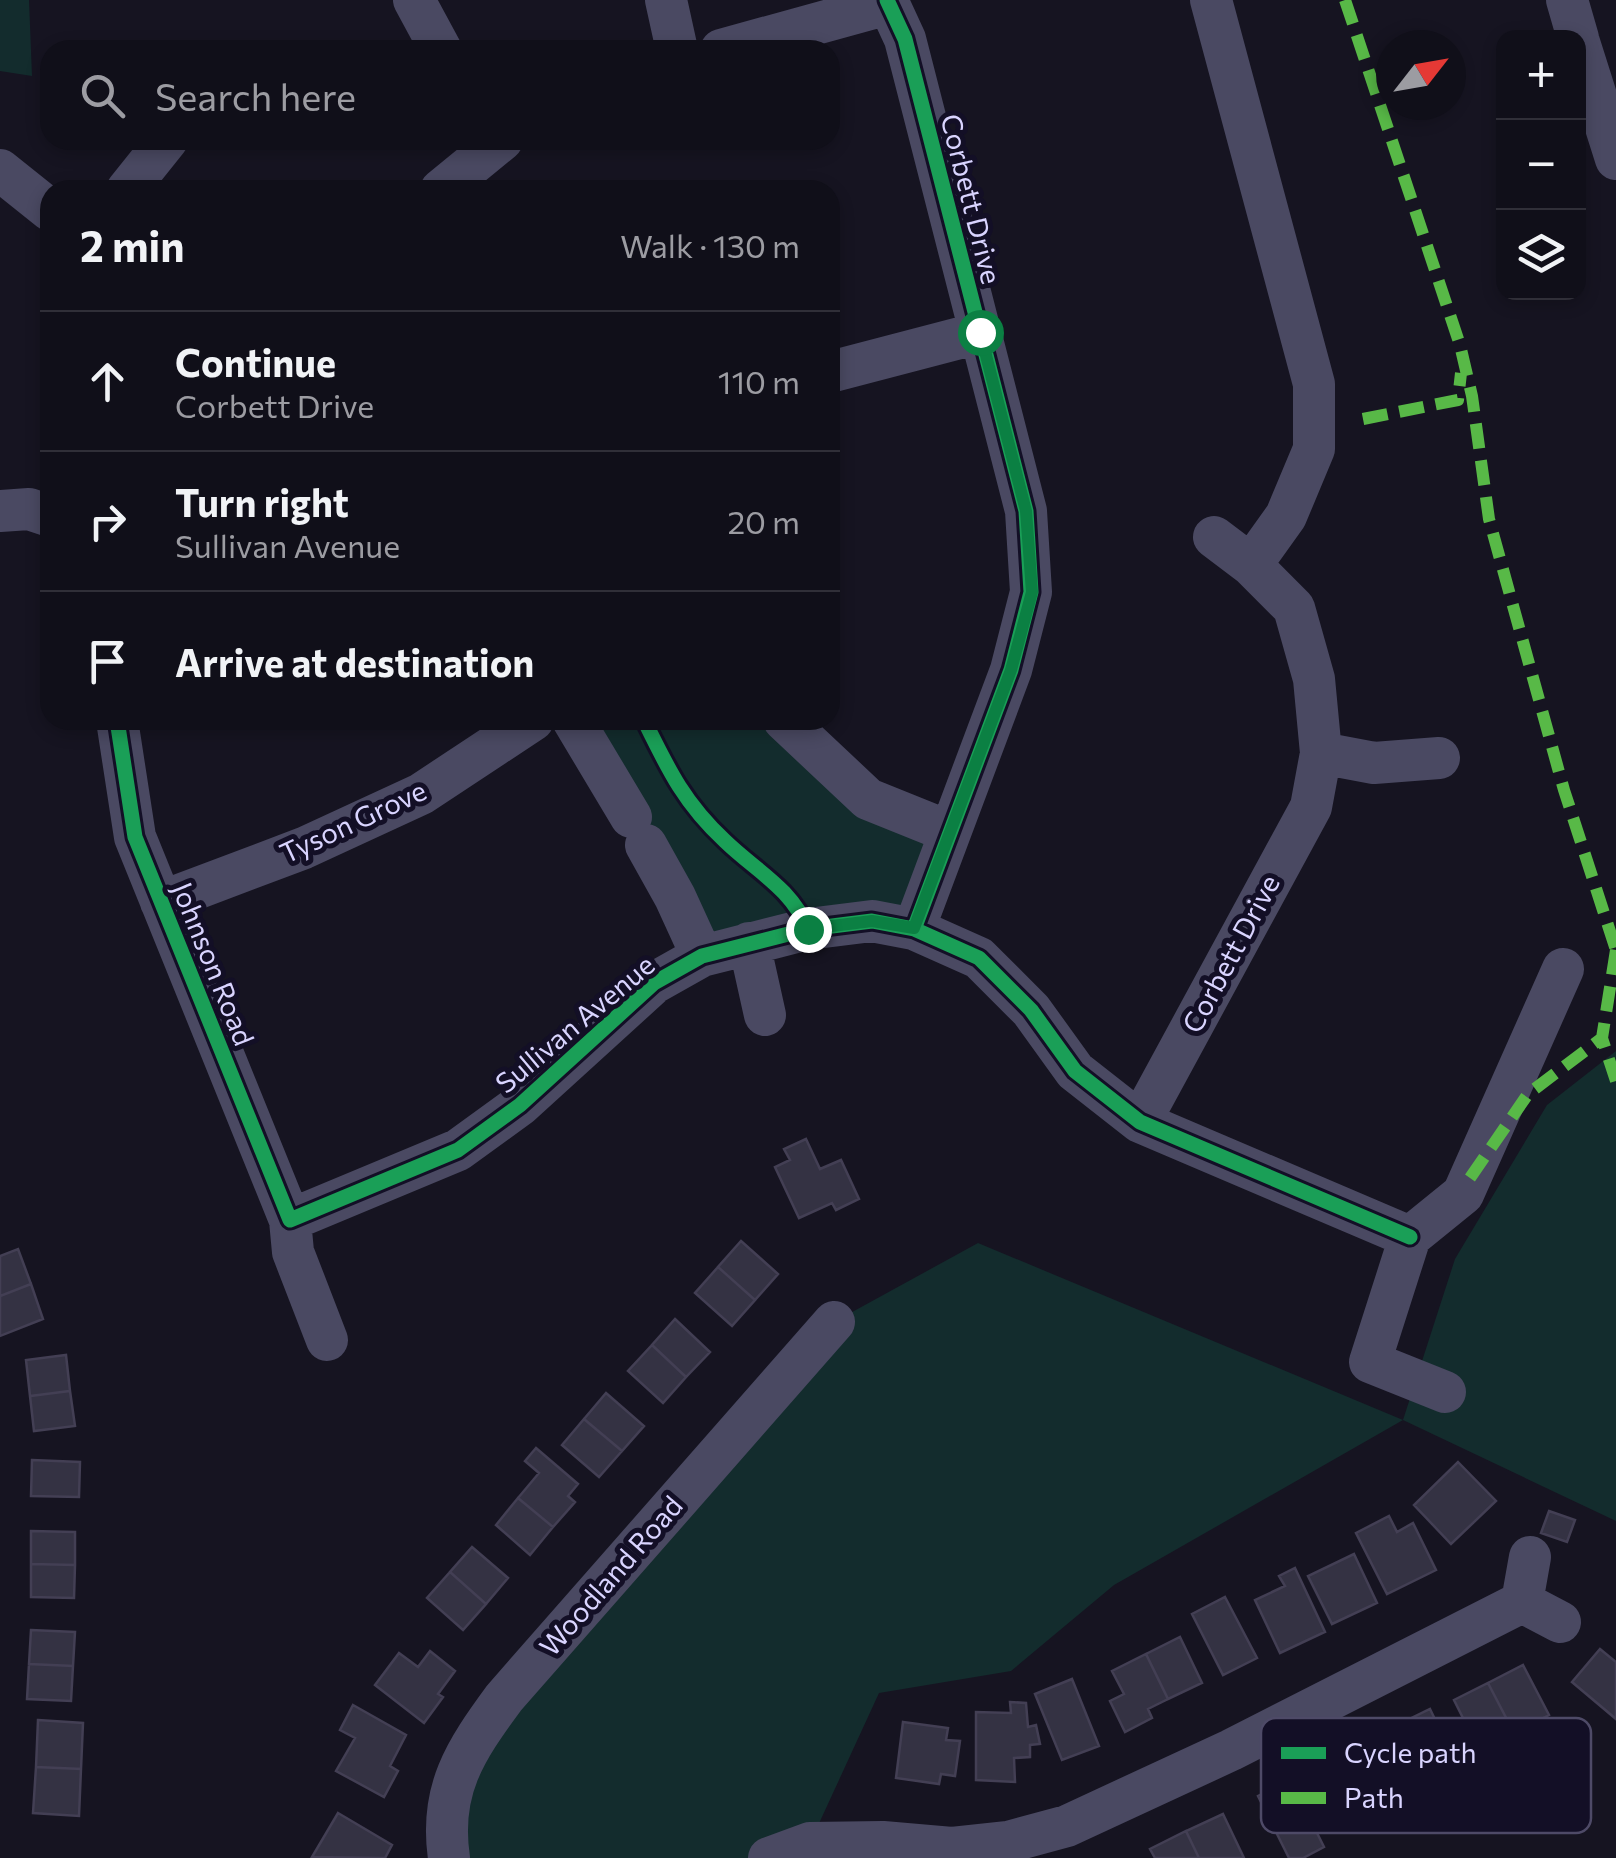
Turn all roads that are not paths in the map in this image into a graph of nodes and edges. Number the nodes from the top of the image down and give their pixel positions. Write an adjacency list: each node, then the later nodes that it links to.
1 (414, 0): 7 (street)
2 (666, 0): 8 (street)
3 (1211, 0): 24 (street)
4 (1567, 0): 6 (street)
5 (888, 2): 9 (street); 19 (street, Corbett Drive)
6 (1576, 30)
7 (436, 40)
8 (675, 40)
9 (757, 40)
10 (1586, 54): 11 (street)
11 (1605, 91): 14 (street)
12 (159, 150): 16 (street)
13 (490, 150): 17 (street)
14 (1616, 159)
15 (0, 170): 18 (street)
16 (135, 180)
17 (453, 180)
18 (40, 202)
19 (980, 332): 20 (street); 31 (street, Corbett Drive)
20 (840, 369)
21 (0, 512): 22 (street)
22 (40, 513)
23 (1214, 537): 24 (street, Corbett Drive)
24 (1251, 565): 29 (street, Corbett Drive)
25 (119, 730): 32 (street, Johnson Road)
26 (518, 730): 32 (street, Tyson Grove)
27 (579, 730): 35 (street)
28 (795, 730): 31 (street)
29 (1321, 753): 30 (street); 38 (street, Corbett Drive)
30 (1439, 758)
31 (950, 832): 33 (street, Corbett Drive)
32 (161, 902): 39 (street, Johnson Road)
33 (914, 928): 34 (street, Sullivan Avenue); 38 (street, Sullivan Avenue)
34 (749, 944): 35 (street, Sullivan Avenue); 37 (street)
35 (702, 956): 39 (street, Sullivan Avenue)
36 (1563, 969): 40 (street)
37 (765, 1015)
38 (1140, 1122): 40 (street, Sullivan Avenue)
39 (290, 1220): 42 (street, Johnson Road)
40 (1410, 1237): 43 (street)
41 (834, 1322): 49 (street, Woodland Road)
42 (327, 1340)
43 (1445, 1392)
44 (1530, 1558): 45 (street)
45 (1522, 1602): 46 (street); 47 (street)
46 (1560, 1622)
47 (1294, 1718)
48 (1261, 1735): 50 (street)
49 (449, 1858)
50 (768, 1858)

